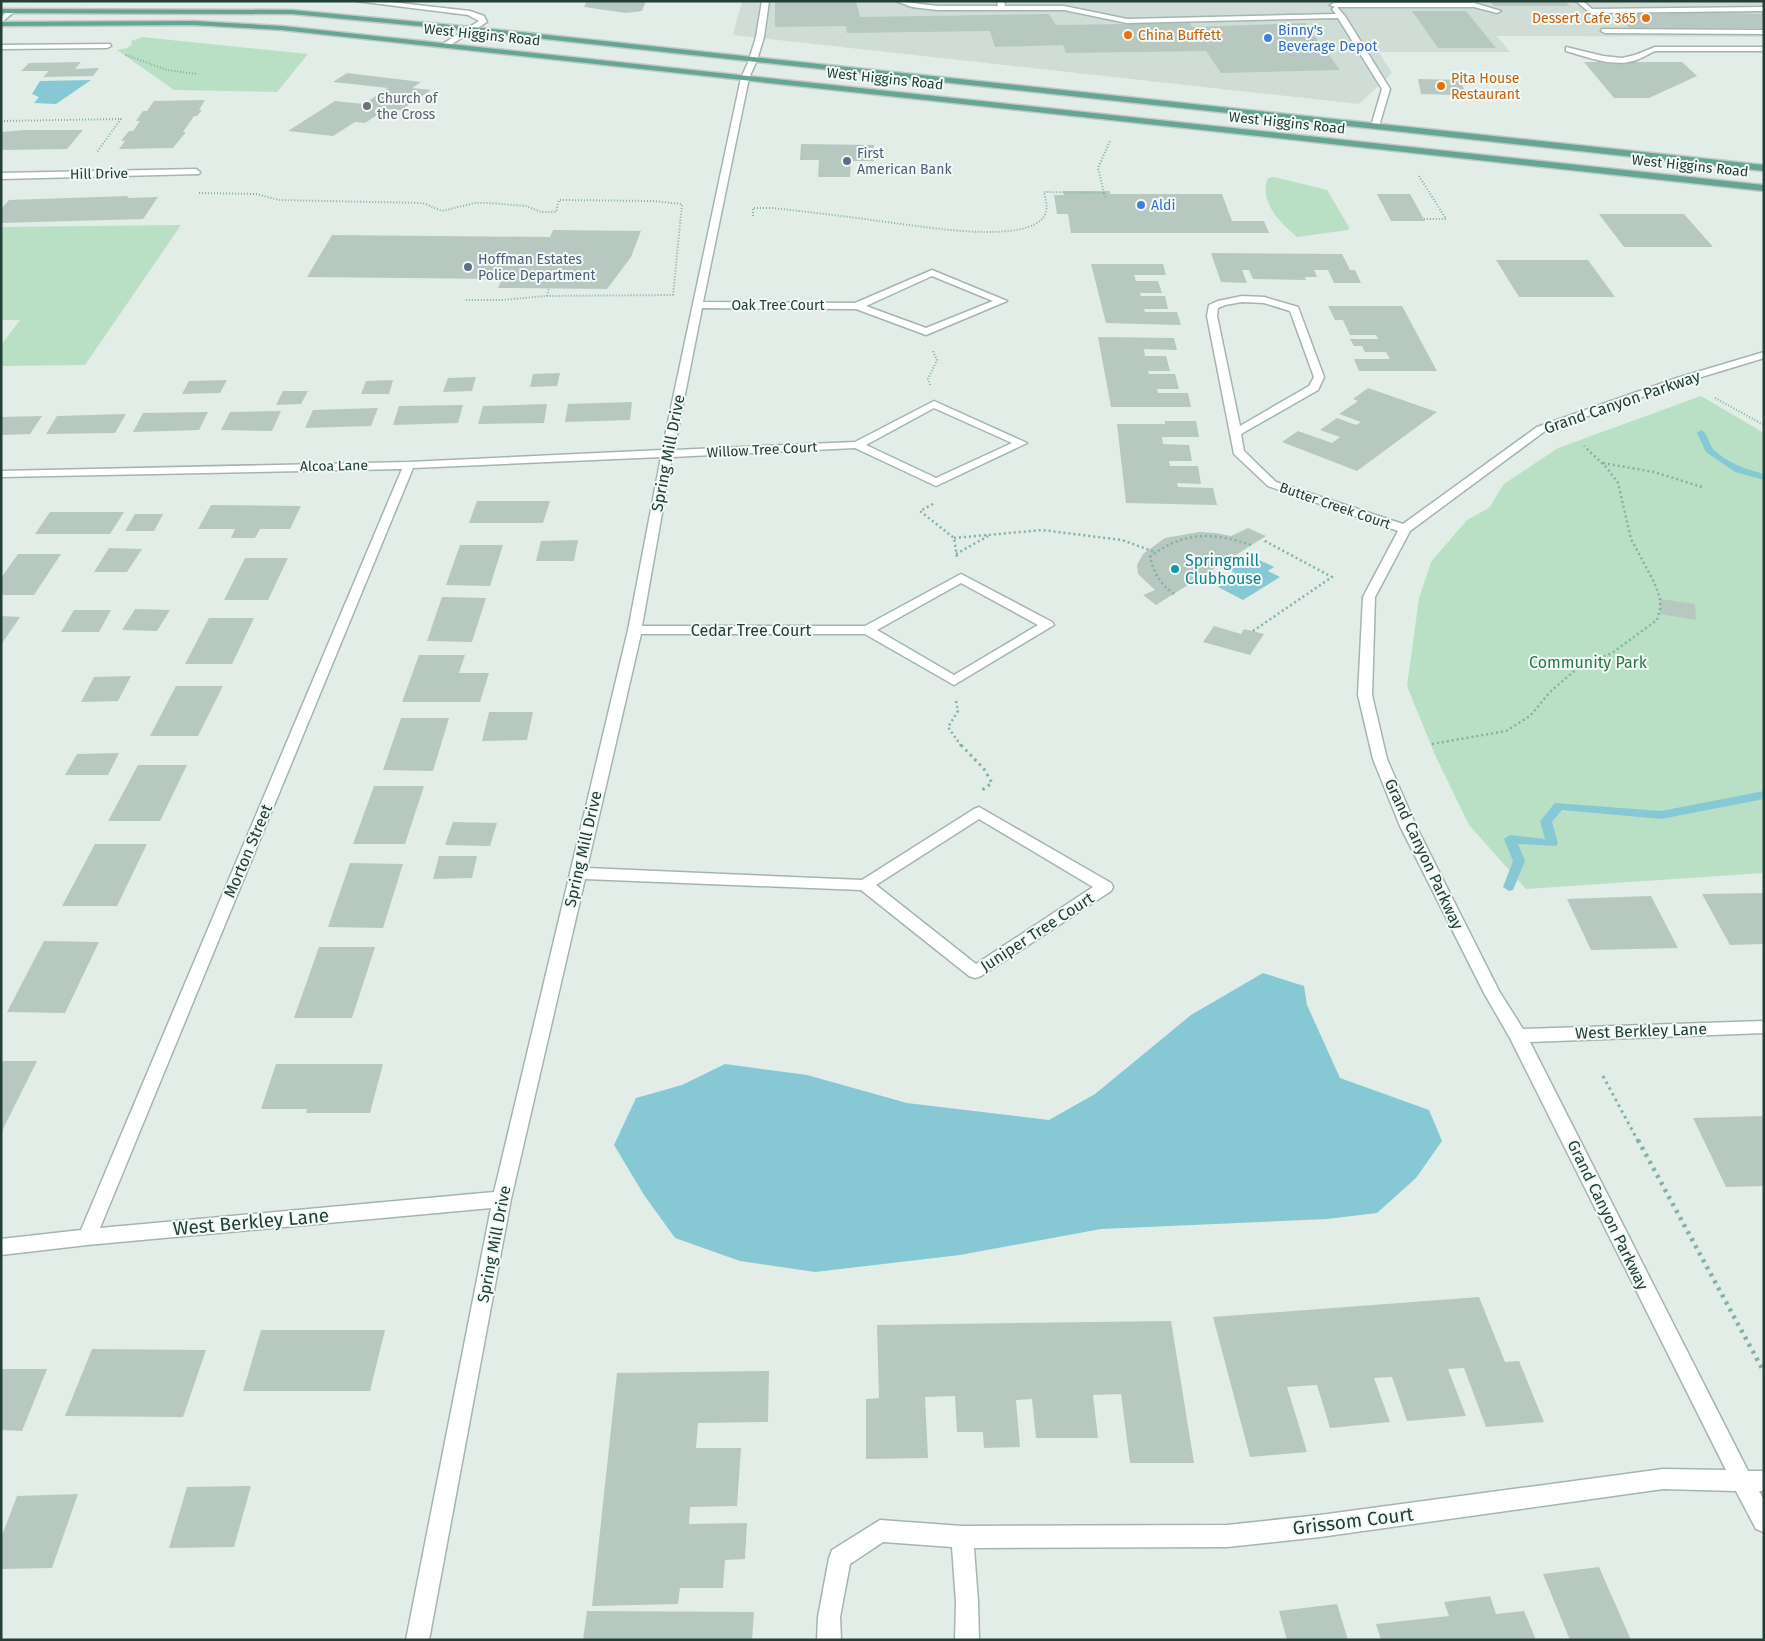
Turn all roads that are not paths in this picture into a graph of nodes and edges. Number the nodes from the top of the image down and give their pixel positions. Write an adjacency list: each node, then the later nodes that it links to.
1 (359, 1): 16 (street)
2 (766, 1): 24 (street, Spring Mill Drive)
3 (899, 1): 7 (street)
4 (1579, 1): 12 (street)
5 (1333, 3): 6 (street); 13 (street)
6 (1475, 3): 11 (street)
7 (1001, 4): 13 (street)
8 (1764, 9): 12 (street)
9 (1, 11): 10 (main road, West Higgins Road)
10 (11, 11): 15 (street); 16 (main road, West Higgins Road)
11 (1498, 11)
12 (1590, 11): 14 (street)
13 (1341, 16): 26 (street)
14 (1596, 20)
15 (1, 23): 19 (main road, West Higgins Road)
16 (472, 29): 19 (street); 24 (main road, West Higgins Road)
17 (1764, 32): 18 (street)
18 (1604, 33)
19 (447, 45): 25 (main road, West Higgins Road)
20 (107, 46): 21 (street)
21 (1, 47)
22 (1569, 49): 23 (street)
23 (1764, 49)
24 (753, 60): 25 (street, Spring Mill Drive); 26 (main road, West Higgins Road)
25 (745, 78): 30 (main road, West Higgins Road); 31 (street, Spring Mill Drive)
26 (1375, 126): 27 (main road, West Higgins Road)
27 (1764, 168)
28 (196, 172): 29 (street, Hill Drive)
29 (1, 176)
30 (1764, 188)
31 (699, 305): 32 (street, Oak Tree Court); 36 (street, Spring Mill Drive)
32 (857, 306): 32 (street, Oak Tree Court)
33 (1764, 355): 39 (street, Grand Canyon Parkway)
34 (1235, 433): 34 (street, Butter Creek Court); 39 (street, Butter Creek Court)
35 (857, 445): 35 (street, Willow Tree Court); 36 (street, Willow Tree Court)
36 (667, 454): 37 (street, Alcoa Lane); 40 (street, Spring Mill Drive)
37 (409, 465): 38 (street, Alcoa Lane); 47 (street, Morton Street)
38 (1, 474)
39 (1405, 529): 45 (street, Grand Canyon Parkway)
40 (634, 630): 41 (street, Cedar Tree Court); 42 (street, Spring Mill Drive)
41 (868, 630): 41 (street, Cedar Tree Court)
42 (577, 872): 43 (street); 46 (street, Spring Mill Drive)
43 (864, 885): 43 (street, Juniper Tree Court)
44 (1764, 1027): 45 (street, West Berkley Lane)
45 (1518, 1036): 49 (street, Grand Canyon Parkway)
46 (502, 1200): 47 (street, West Berkley Lane); 52 (street, Spring Mill Drive)
47 (87, 1237): 48 (street, West Berkley Lane)
48 (1, 1247)
49 (1753, 1481): 50 (street, Grand Canyon Parkway); 51 (street, Grissom Court)
50 (1764, 1522)
51 (962, 1537): 53 (street, Grissom Court); 54 (street)
52 (417, 1640)
53 (829, 1640)
54 (967, 1640)

